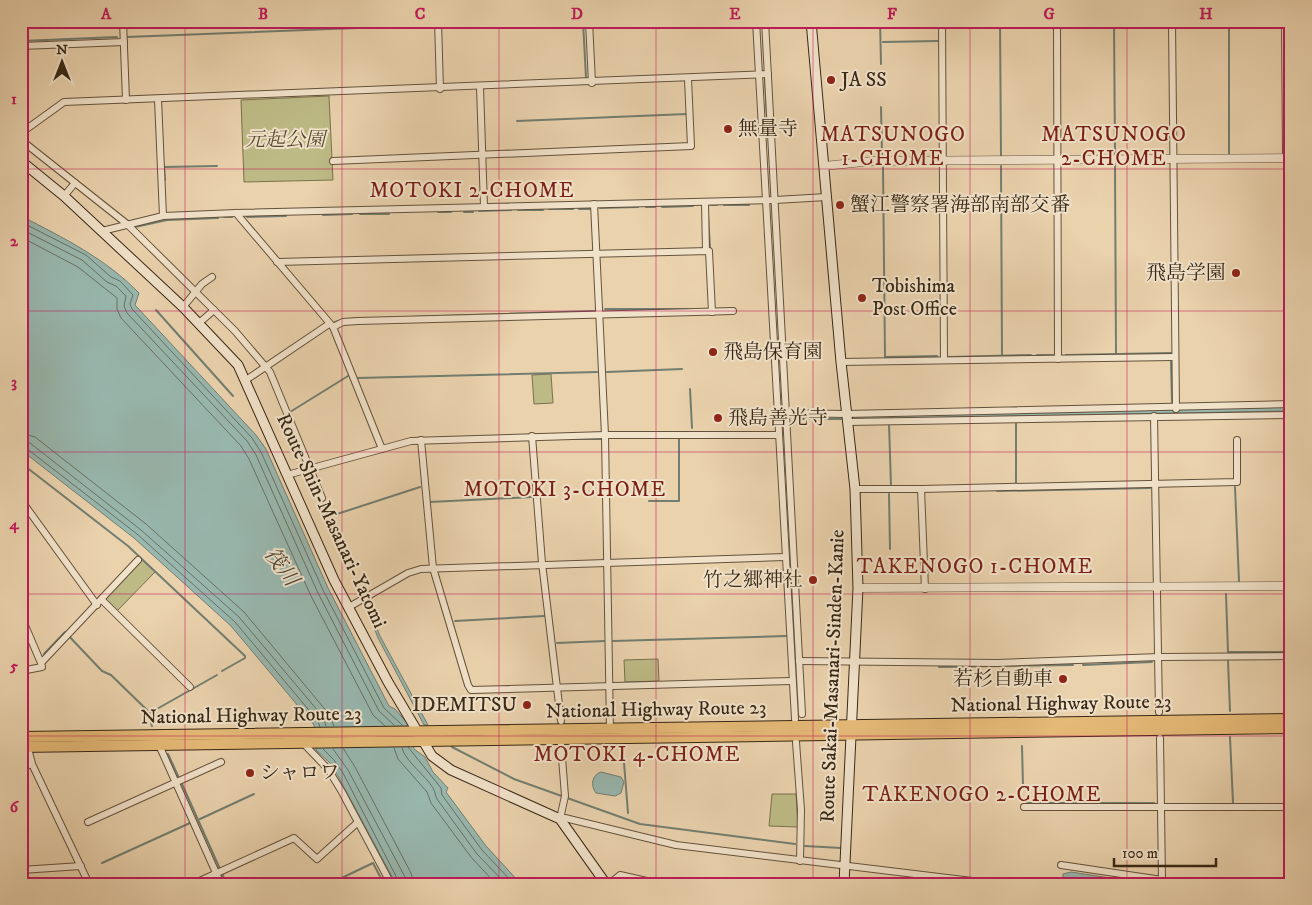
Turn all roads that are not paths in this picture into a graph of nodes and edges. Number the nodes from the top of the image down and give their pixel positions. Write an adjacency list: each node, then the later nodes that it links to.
1 (123, 21): 11 (street)
2 (438, 21): 18 (street)
3 (589, 21): 16 (street)
4 (756, 21): 14 (street)
5 (765, 21): 13 (street)
6 (811, 21): 30 (main road, Route Sakai-Masanari-Sinden-Kanie)
7 (942, 21): 27 (street)
8 (1057, 21): 25 (street)
9 (1172, 21): 26 (street)
10 (1285, 21): 24 (street)
11 (124, 42): 12 (street); 19 (street)
12 (21, 46)
13 (768, 74): 14 (street); 35 (street)
14 (759, 75): 15 (street); 34 (street)
15 (688, 79): 16 (street); 23 (street)
16 (592, 83): 17 (street)
17 (480, 87): 18 (street); 23 (street)
18 (440, 89): 20 (street)
19 (126, 100): 20 (street); 21 (street)
20 (158, 100): 40 (street)
21 (21, 132)
22 (21, 140): 31 (street)
23 (482, 155): 29 (street); 38 (street)
24 (1288, 158): 26 (street)
25 (1058, 159): 26 (street); 27 (street); 56 (street)
26 (1173, 159): 55 (street)
27 (944, 160): 30 (street); 57 (street)
28 (21, 161): 32 (main road, Route Shin-Masanari-Yatomi)
29 (333, 161)
30 (824, 166): 33 (main road, Route Sakai-Masanari-Sinden-Kanie)
31 (75, 183): 32 (street); 41 (street)
32 (64, 196): 42 (main road, Route Shin-Masanari-Yatomi)
33 (827, 197): 35 (street); 58 (main road, Route Sakai-Masanari-Sinden-Kanie)
34 (767, 200): 35 (street); 36 (street); 63 (street)
35 (775, 200): 64 (street)
36 (705, 202): 37 (street); 43 (street)
37 (594, 204): 38 (street); 44 (street)
38 (484, 207): 39 (street)
39 (236, 213): 40 (street); 45 (street)
40 (163, 216): 41 (street)
41 (126, 224): 42 (street); 47 (street)
42 (102, 231): 48 (main road, Route Shin-Masanari-Yatomi)
43 (706, 251): 44 (street); 51 (street)
44 (597, 254): 45 (street); 52 (street)
45 (277, 262): 54 (street)
46 (212, 277): 47 (street)
47 (196, 292): 48 (street); 49 (street)
48 (183, 307): 53 (main road, Route Shin-Masanari-Yatomi)
49 (214, 310): 53 (street); 59 (street)
50 (733, 311): 51 (street)
51 (712, 312): 52 (street)
52 (600, 315): 54 (street); 69 (street)
53 (199, 324): 60 (main road, Route Shin-Masanari-Yatomi)
54 (331, 326): 59 (street); 74 (street)
55 (1174, 357): 56 (street); 62 (street)
56 (1058, 359): 57 (street)
57 (944, 360): 58 (street)
58 (840, 362): 68 (main road, Route Sakai-Masanari-Sinden-Kanie)
59 (265, 365): 60 (street); 75 (street)
60 (246, 380): 76 (main road, Route Shin-Masanari-Yatomi)
61 (1289, 404): 62 (street); 65 (street)
62 (1176, 406): 67 (street); 68 (street)
63 (778, 413): 64 (street); 70 (street)
64 (787, 413): 68 (street); 96 (street)
65 (1290, 415): 67 (street)
66 (1154, 416): 67 (street); 68 (street); 77 (street)
67 (1176, 416)
68 (847, 418): 78 (main road, Route Sakai-Masanari-Sinden-Kanie)
69 (605, 435): 70 (street); 71 (street); 84 (street)
70 (779, 435): 82 (street)
71 (532, 436): 72 (street); 85 (street)
72 (421, 440): 74 (street); 86 (street)
73 (1237, 440): 77 (street)
74 (382, 449): 75 (street)
75 (310, 469): 76 (street); 80 (street)
76 (287, 475): 92 (main road, Route Shin-Masanari-Yatomi)
77 (1155, 484): 79 (street); 89 (street)
78 (855, 489): 79 (street); 88 (main road, Route Sakai-Masanari-Sinden-Kanie)
79 (921, 489): 90 (street)
80 (322, 498)
81 (21, 500): 91 (street)
82 (785, 557): 84 (street); 100 (street)
83 (138, 560): 91 (street)
84 (608, 562): 85 (street); 101 (street)
85 (542, 563): 86 (street); 103 (street)
86 (433, 568): 92 (street); 103 (street)
87 (1291, 586): 89 (street)
88 (858, 588): 90 (street); 97 (main road, Route Sakai-Masanari-Sinden-Kanie)
89 (1158, 588): 90 (street); 95 (street)
90 (924, 589)
91 (99, 602): 98 (street); 102 (street)
92 (349, 607): 113 (main road, Route Shin-Masanari-Yatomi)
93 (21, 616): 98 (street)
94 (1291, 656): 95 (street)
95 (1160, 657): 97 (street); 104 (street)
96 (799, 661): 97 (street); 105 (street)
97 (854, 661): 109 (main road, Route Sakai-Masanari-Sinden-Kanie)
98 (41, 663): 99 (street)
99 (21, 671)
100 (792, 681): 101 (street); 106 (street)
101 (610, 686): 103 (street); 111 (street)
102 (190, 687)
103 (558, 687): 108 (street)
104 (1159, 712)
105 (802, 714)
106 (795, 719)
107 (1291, 719): 109 (highway, National Highway Route 23)
108 (561, 721)
109 (850, 724): 111 (highway, National Highway Route 23); 112 (main road, Route Sakai-Masanari-Sinden-Kanie)
110 (1291, 728): 112 (highway, National Highway Route 23)
111 (610, 729): 113 (highway, National Highway Route 23)
112 (850, 735): 113 (highway, National Highway Route 23); 133 (main road, Route Sakai-Masanari-Sinden-Kanie)
113 (418, 736): 116 (highway, National Highway Route 23); 128 (main road, Route Shin-Masanari-Yatomi)
114 (21, 737): 116 (highway, National Highway Route 23); 120 (street)
115 (1160, 738): 127 (street)
116 (307, 739): 118 (highway, National Highway Route 23); 130 (street)
117 (796, 742): 131 (street)
118 (159, 745): 120 (highway, National Highway Route 23); 124 (street)
119 (561, 745): 128 (street)
120 (25, 747): 122 (street)
121 (221, 762): 124 (street)
122 (32, 764): 123 (street); 132 (street)
123 (21, 768)
124 (176, 782): 129 (street); 136 (street)
125 (1291, 806): 127 (street)
126 (1024, 807): 127 (street)
127 (1160, 807): 138 (street)
128 (560, 820): 131 (street); 137 (main road, Route Shin-Masanari-Yatomi)
129 (88, 822)
130 (357, 823): 136 (street); 142 (street)
131 (800, 861): 133 (street)
132 (75, 866): 135 (street); 139 (street)
133 (845, 866): 144 (main road, Route Sakai-Masanari-Sinden-Kanie); 145 (street)
134 (1060, 866): 138 (street)
135 (21, 870)
136 (216, 873): 140 (street); 141 (street)
137 (606, 883): 143 (street)
138 (1168, 883)
139 (90, 884)
140 (193, 884)
141 (221, 884)
142 (391, 884)
143 (660, 884)
144 (844, 884)
145 (997, 884)

